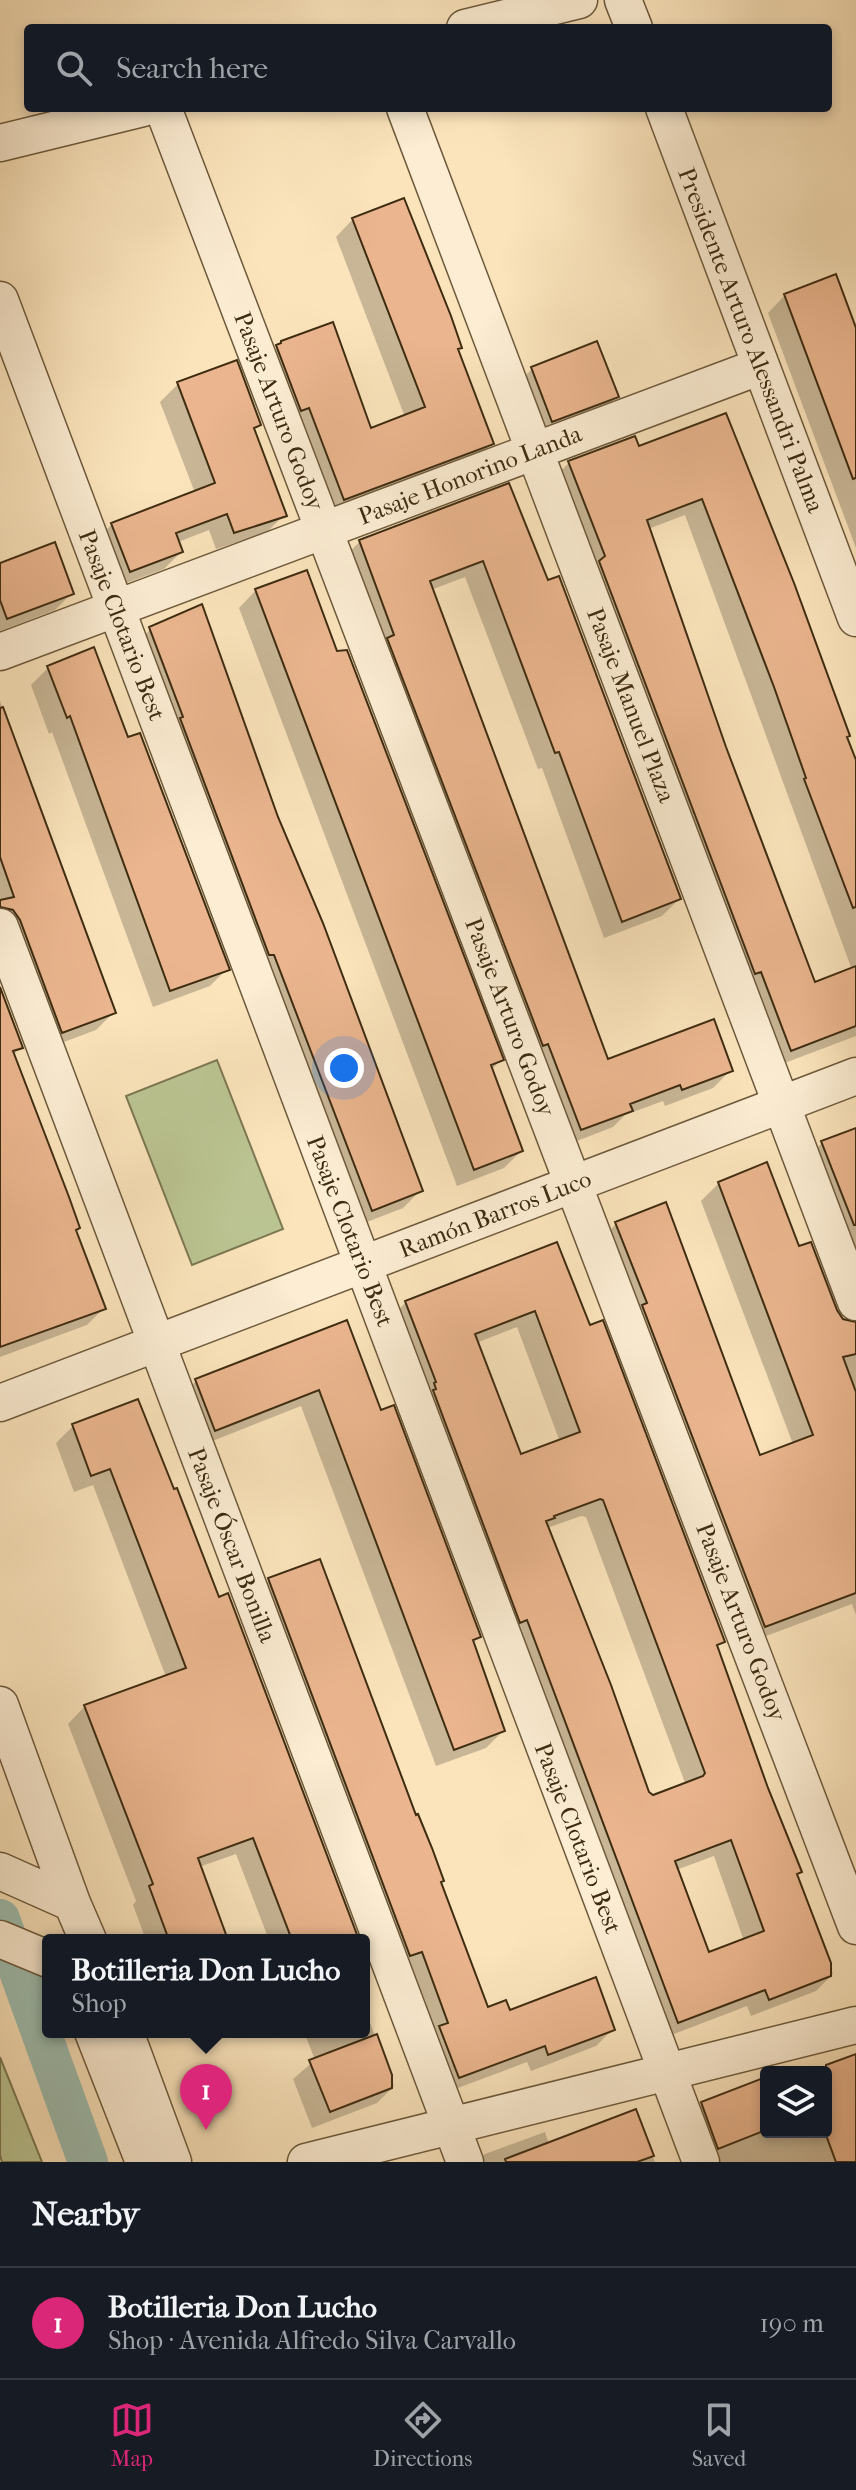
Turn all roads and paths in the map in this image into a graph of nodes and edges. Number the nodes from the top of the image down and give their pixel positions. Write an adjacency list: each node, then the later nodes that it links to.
1 (579, 0): 3 (street)
2 (623, 0): 4 (street)
3 (481, 24)
4 (632, 24)
5 (127, 112): 9 (street)
6 (165, 112): 13 (street, Pasaje Arturo Godoy)
7 (407, 112): 12 (street, Pasaje Manuel Plaza)
8 (666, 112): 11 (street, Presidente Arturo Alessandri Palma)
9 (0, 143)
10 (0, 300): 14 (street, Pasaje Clotario Best)
11 (761, 366): 12 (street, Pasaje Honorino Landa); 15 (street, Presidente Arturo Alessandri Palma)
12 (535, 451): 13 (street, Pasaje Honorino Landa); 19 (street, Pasaje Manuel Plaza)
13 (324, 530): 14 (street, Pasaje Honorino Landa); 20 (street, Pasaje Arturo Godoy)
14 (116, 608): 16 (street, Pasaje Honorino Landa); 21 (street, Pasaje Clotario Best)
15 (856, 618)
16 (0, 652)
17 (0, 927): 23 (street, Pasaje Óscar Bonilla)
18 (856, 1076): 19 (street, Ramón Barros Luco)
19 (781, 1104): 20 (street, Ramón Barros Luco); 22 (street, Pasaje Manuel Plaza)
20 (574, 1184): 21 (street, Ramón Barros Luco); 28 (street, Pasaje Arturo Godoy)
21 (363, 1264): 23 (street, Ramón Barros Luco); 36 (street, Pasaje Clotario Best)
22 (856, 1302)
23 (156, 1343): 24 (street, Ramón Barros Luco); 37 (street, Pasaje Óscar Bonilla)
24 (0, 1403)
25 (0, 1705): 27 (street)
26 (12, 1876): 27 (street)
27 (72, 1903): 29 (street); 30 (street)
28 (856, 1926)
29 (61, 1934)
30 (85, 1934)
31 (0, 1939): 32 (street)
32 (42, 1949)
33 (856, 2025): 36 (street)
34 (95, 2038): 38 (street)
35 (127, 2038): 39 (street)
36 (666, 2072): 37 (street); 42 (street, Pasaje Clotario Best)
37 (451, 2126): 40 (street); 41 (street, Pasaje Óscar Bonilla)
38 (144, 2162)
39 (173, 2162)
40 (306, 2162)
41 (465, 2162)
42 (701, 2162)

